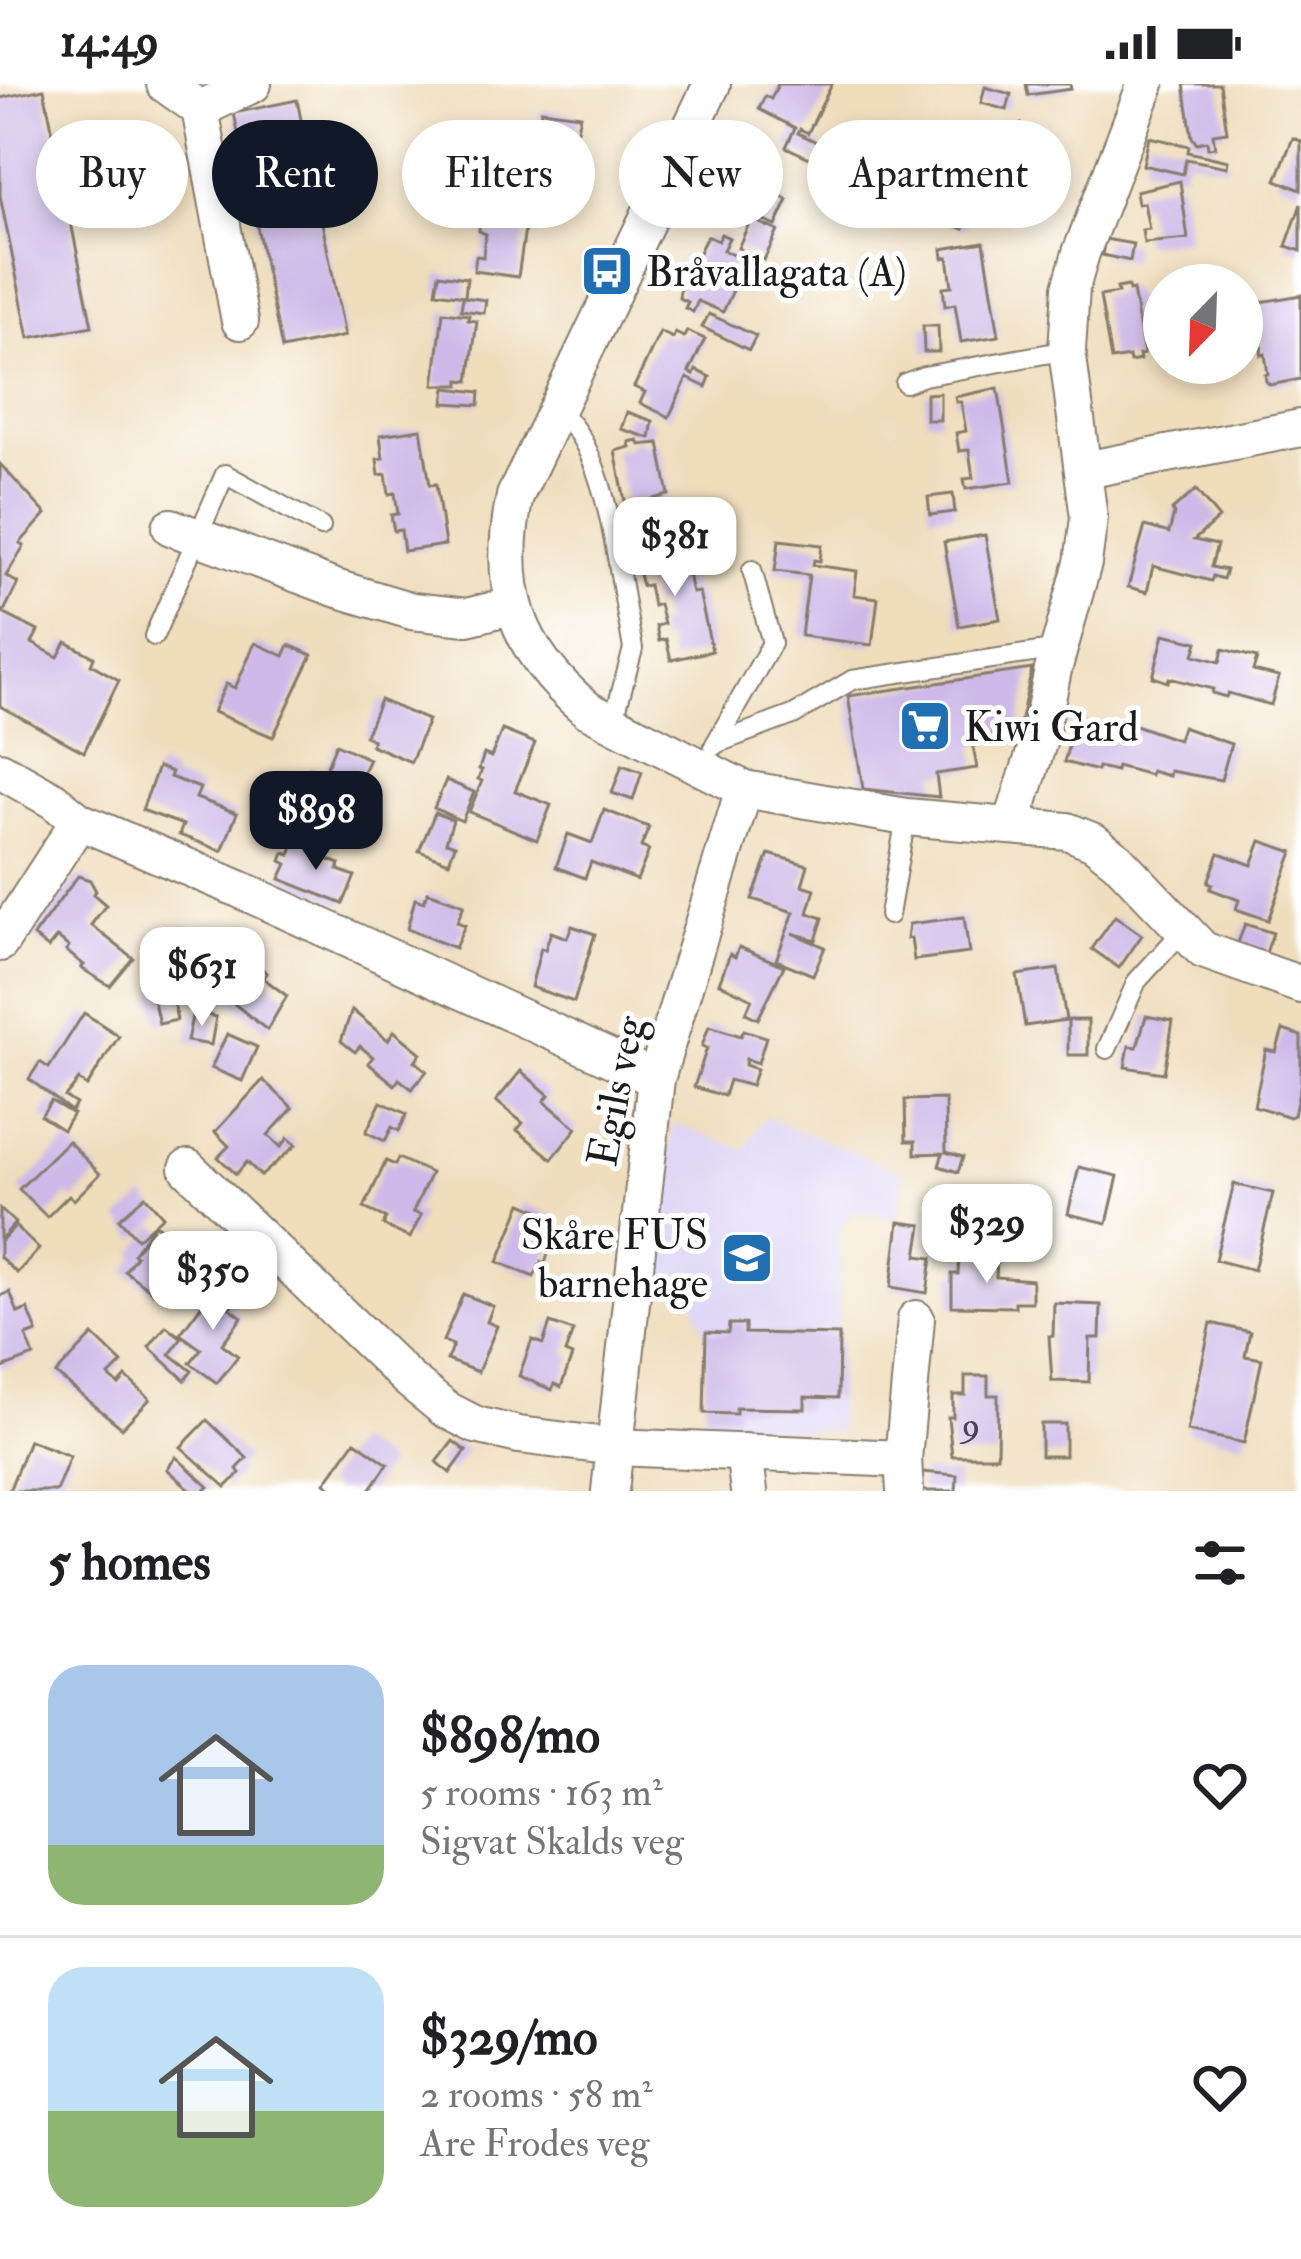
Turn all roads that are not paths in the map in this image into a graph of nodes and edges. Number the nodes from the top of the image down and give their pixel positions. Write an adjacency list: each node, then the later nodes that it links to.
1 (165, 84): 5 (street)
2 (253, 84): 5 (street)
3 (712, 84): 9 (street)
4 (1146, 84): 7 (street)
5 (200, 110): 6 (street)
6 (240, 321)
7 (1067, 350): 8 (lane); 11 (street)
8 (905, 383)
9 (554, 409): 15 (street); 18 (lane)
10 (1301, 428): 11 (street)
11 (1085, 470): 17 (street)
12 (321, 526): 13 (lane)
13 (185, 533): 15 (street); 16 (lane)
14 (752, 570): 19 (lane)
15 (511, 606): 18 (street)
16 (154, 636)
17 (1059, 649): 19 (lane); 24 (street)
18 (613, 722): 19 (street)
19 (709, 755): 21 (street)
20 (0, 770): 23 (street)
21 (744, 789): 22 (street); 30 (street, Egils veg)
22 (906, 817): 24 (street); 25 (lane)
23 (79, 821): 27 (street); 30 (street)
24 (1012, 824): 26 (street)
25 (889, 914)
26 (1182, 932): 28 (street); 29 (lane)
27 (0, 943)
28 (1301, 985)
29 (1107, 1049)
30 (656, 1079): 33 (street, Egils veg)
31 (188, 1168): 33 (street)
32 (916, 1319): 35 (street)
33 (615, 1447): 34 (street); 36 (street, Egils veg)
34 (744, 1452): 35 (street); 37 (street)
35 (904, 1475)
36 (610, 1491)
37 (749, 1491)

